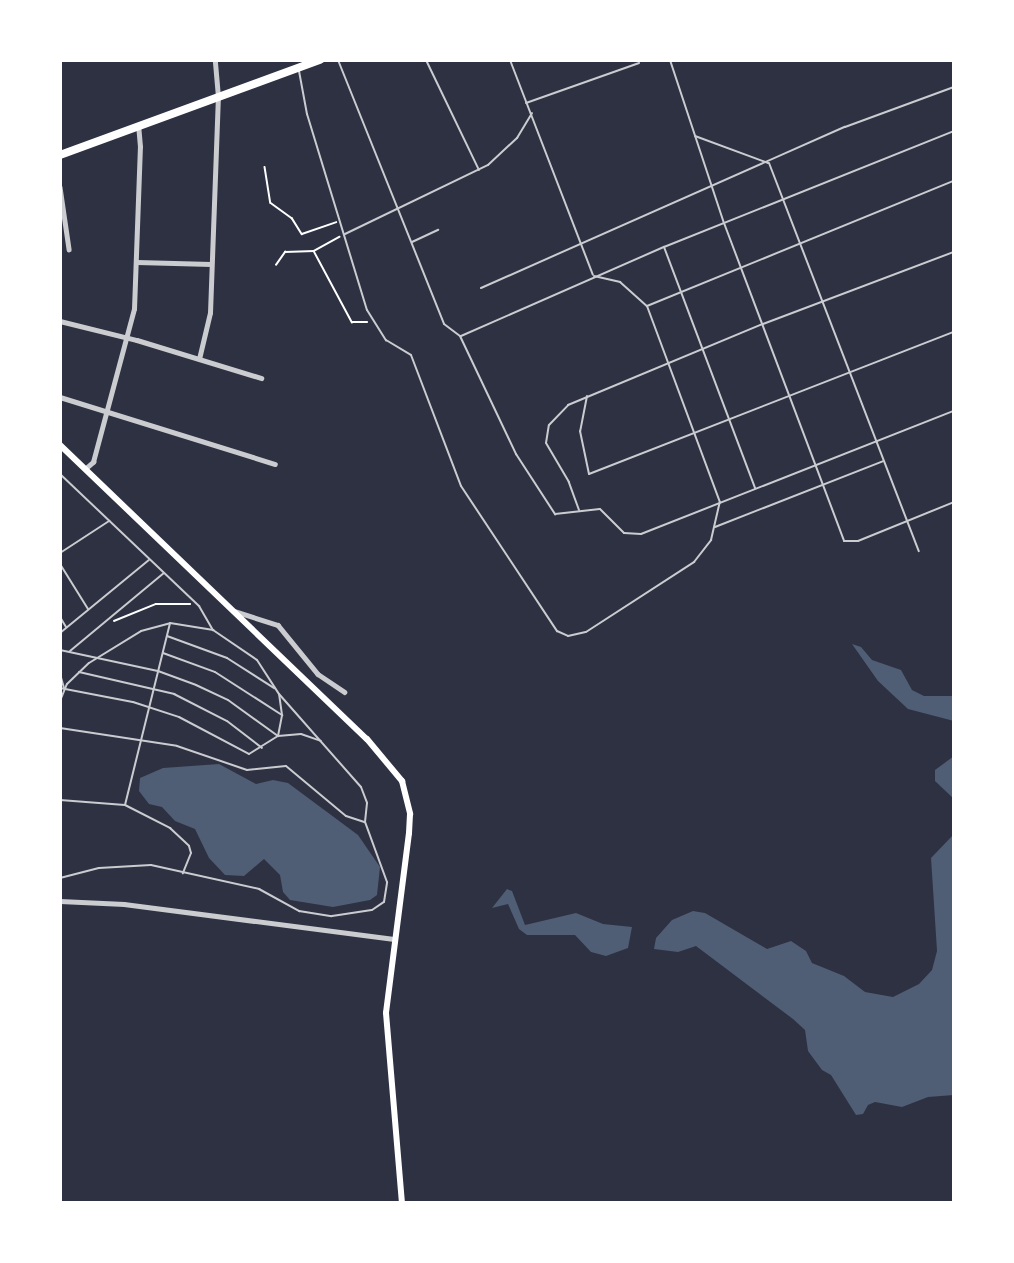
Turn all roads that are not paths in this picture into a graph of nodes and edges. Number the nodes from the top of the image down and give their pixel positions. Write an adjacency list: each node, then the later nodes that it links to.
1 (215, 60): 10 (street)
2 (320, 60): 8 (highway)
3 (338, 60): 23 (lane)
4 (426, 60): 18 (lane)
5 (510, 60): 11 (lane)
6 (670, 60): 15 (lane)
7 (639, 63): 11 (lane)
8 (298, 64): 10 (highway); 26 (lane)
9 (954, 87): 17 (lane)
10 (218, 97): 13 (highway); 34 (street)
11 (526, 103): 12 (lane)
12 (532, 113): 18 (lane); 28 (lane)
13 (138, 126): 16 (highway); 33 (street)
14 (954, 131): 22 (lane)
15 (695, 136): 17 (lane); 21 (lane)
16 (60, 154)
17 (769, 163): 21 (lane); 22 (lane)
18 (479, 170): 23 (lane)
19 (954, 181): 29 (lane)
20 (60, 187): 31 (street)
21 (713, 188): 24 (lane); 28 (lane)
22 (785, 198): 24 (lane); 29 (lane)
23 (398, 208): 26 (lane); 27 (lane)
24 (724, 223): 30 (lane); 35 (lane)
25 (438, 230): 27 (lane)
26 (345, 234): 72 (lane)
27 (412, 242): 44 (lane)
28 (581, 242): 36 (lane); 37 (lane)
29 (800, 242): 35 (lane); 39 (lane)
30 (664, 247): 36 (lane); 38 (lane)
31 (69, 249)
32 (954, 252): 39 (lane)
33 (137, 262): 34 (street); 45 (street)
34 (211, 264): 47 (street)
35 (741, 267): 38 (lane); 42 (lane)
36 (593, 276): 40 (lane); 44 (lane)
37 (481, 288)
38 (683, 291): 40 (lane); 46 (lane)
39 (822, 301): 42 (lane); 49 (lane)
40 (647, 306): 48 (lane)
41 (60, 321): 45 (street)
42 (763, 324): 46 (lane); 52 (lane)
43 (954, 332): 49 (lane)
44 (460, 336): 69 (lane)
45 (126, 337): 47 (street); 54 (street)
46 (704, 348): 48 (lane); 56 (lane)
47 (199, 359): 50 (street)
48 (670, 362): 51 (lane); 57 (lane)
49 (849, 371): 52 (lane); 58 (lane)
50 (261, 378)
51 (587, 395): 57 (lane); 69 (lane)
52 (789, 395): 56 (lane); 62 (lane)
53 (60, 397): 54 (street)
54 (108, 411): 61 (street); 63 (street)
55 (954, 411): 58 (lane)
56 (730, 418): 57 (lane); 66 (lane)
57 (695, 432): 67 (lane)
58 (876, 442): 60 (lane); 62 (lane)
59 (60, 445): 63 (main road)
60 (884, 460): 65 (lane); 71 (lane)
61 (275, 464)
62 (815, 466): 65 (lane); 66 (lane)
63 (85, 469): 79 (main road)
64 (60, 474): 70 (lane)
65 (823, 484): 71 (lane); 72 (lane)
66 (756, 489): 67 (lane)
67 (720, 502): 69 (lane); 72 (lane)
68 (954, 502): 71 (lane)
69 (580, 510)
70 (109, 521): 74 (lane); 75 (lane)
71 (907, 521): 73 (lane)
72 (715, 527)
73 (919, 551)
74 (60, 553)
75 (149, 560): 77 (lane); 78 (lane)
76 (60, 564): 78 (lane)
77 (164, 573): 83 (lane); 87 (lane)
78 (88, 609): 82 (lane)
79 (232, 612): 97 (street); 113 (main road)
80 (60, 617): 82 (lane)
81 (170, 623): 83 (lane); 85 (lane); 89 (lane)
82 (66, 627): 84 (lane)
83 (213, 630): 96 (lane)
84 (60, 633)
85 (166, 636): 88 (lane); 96 (lane)
86 (60, 650): 87 (lane)
87 (70, 651): 89 (lane)
88 (163, 653): 90 (lane); 101 (lane)
89 (98, 656): 90 (lane); 91 (lane)
90 (158, 671): 93 (lane); 103 (lane)
91 (79, 672): 93 (lane); 95 (lane)
92 (60, 674): 95 (lane)
93 (153, 687): 100 (lane); 106 (lane)
94 (60, 688): 95 (lane)
95 (64, 689): 99 (lane); 100 (lane)
96 (277, 689): 98 (lane)
97 (345, 692)
98 (279, 694): 101 (lane); 105 (lane)
99 (60, 701)
100 (148, 707): 104 (lane); 106 (lane)
101 (282, 715): 103 (lane)
102 (60, 728): 104 (lane)
103 (278, 736): 105 (lane); 106 (lane)
104 (140, 742): 108 (lane); 109 (lane)
105 (324, 742): 109 (lane)
106 (262, 748)
107 (60, 800): 108 (lane)
108 (125, 805): 110 (lane)
109 (365, 822): 110 (lane)
110 (183, 873): 111 (lane)
111 (60, 878)
112 (60, 901): 113 (street)
113 (394, 939): 114 (main road)
114 (402, 1203)

